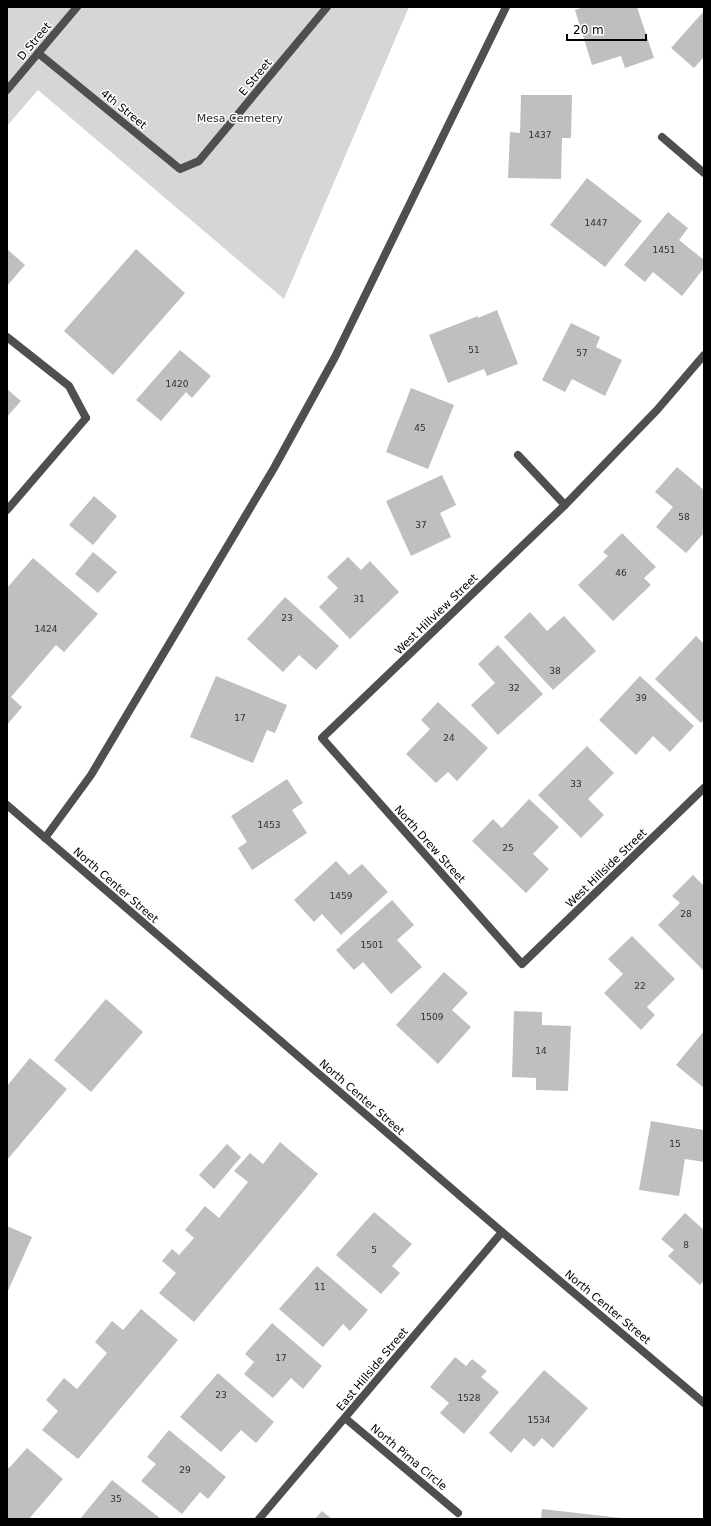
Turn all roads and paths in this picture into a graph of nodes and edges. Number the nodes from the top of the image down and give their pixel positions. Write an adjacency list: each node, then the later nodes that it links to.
1 (77, 7): 4 (street, D Street)
2 (327, 7): 7 (street, E Street)
3 (506, 7): 17 (street)
4 (38, 54): 5 (street, D Street); 7 (street, 4th Street)
5 (7, 90)
6 (662, 137): 8 (street)
7 (199, 161)
8 (704, 173)
9 (7, 337): 13 (street)
10 (704, 355): 12 (street, West Hillview Street)
11 (518, 455): 12 (street)
12 (565, 505): 14 (street, West Hillview Street)
13 (7, 510)
14 (322, 738): 18 (street, North Drew Street)
15 (704, 788): 18 (street, West Hillside Street)
16 (7, 805): 17 (street, North Center Street)
17 (45, 838): 19 (street, North Center Street)
18 (522, 964)
19 (502, 1232): 20 (street, North Center Street); 21 (street, East Hillside Street)
20 (704, 1403)
21 (345, 1418): 22 (street, North Pima Circle); 23 (street, East Hillside Street)
22 (458, 1513)
23 (259, 1519)

